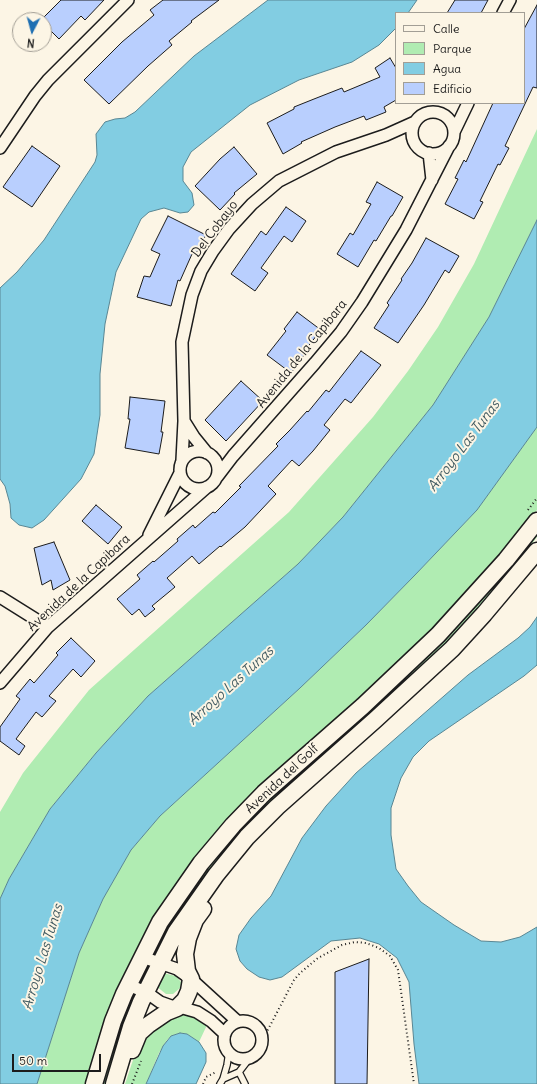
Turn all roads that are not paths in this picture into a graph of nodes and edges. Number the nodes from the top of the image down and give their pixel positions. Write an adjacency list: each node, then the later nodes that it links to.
1 (128, 0): 10 (street)
2 (510, 0): 3 (street)
3 (504, 12)
4 (442, 104): 6 (street)
5 (468, 104): 8 (street, Avenida de la Capibara)
6 (434, 112): 7 (street); 8 (street)
7 (415, 122): 9 (street, Del Cobayo); 11 (street)
8 (454, 132): 12 (street, Avenida de la Capibara)
9 (386, 135): 11 (street); 16 (street, Del Cobayo)
10 (3, 141): 13 (street)
11 (416, 144): 14 (street)
12 (449, 146): 14 (street); 15 (street, Avenida de la Capibara)
13 (0, 148)
14 (428, 153): 15 (street)
15 (432, 180): 18 (street, Avenida de la Capibara)
16 (184, 420): 17 (street, Del Cobayo); 19 (street, Del Cobayo)
17 (210, 455): 18 (street); 19 (street); 21 (street)
18 (233, 456): 21 (street, Avenida de la Capibara)
19 (182, 460): 20 (street, Avenida de la Capibara)
20 (180, 473): 22 (street); 24 (street, Avenida de la Capibara)
21 (217, 477): 22 (street, Avenida de la Capibara)
22 (207, 487): 24 (street, Avenida de la Capibara)
23 (537, 521): 30 (street, Avenida del Golf)
24 (146, 541): 27 (street, Avenida de la Capibara)
25 (537, 552): 29 (street, Avenida del Golf)
26 (0, 597): 27 (street)
27 (48, 627): 28 (street, Avenida de la Capibara)
28 (0, 683)
29 (277, 807): 31 (street, Avenida del Golf); 32 (street)
30 (142, 957): 31 (street); 33 (street, Avenida del Golf)
31 (160, 964): 32 (street); 34 (street, Avenida del Golf)
32 (191, 979): 35 (street); 36 (street)
33 (128, 985): 34 (street); 42 (street, Avenida del Golf)
34 (146, 992): 35 (street); 43 (street, Avenida del Golf)
35 (177, 1008): 37 (street); 44 (street)
36 (237, 1021): 37 (street); 39 (street)
37 (225, 1034): 38 (street)
38 (229, 1052): 39 (street); 41 (lane)
39 (249, 1059): 40 (lane)
40 (239, 1072): 41 (lane); 45 (lane)
41 (222, 1082)
42 (94, 1084)
43 (114, 1084)
44 (121, 1084)
45 (245, 1084)

